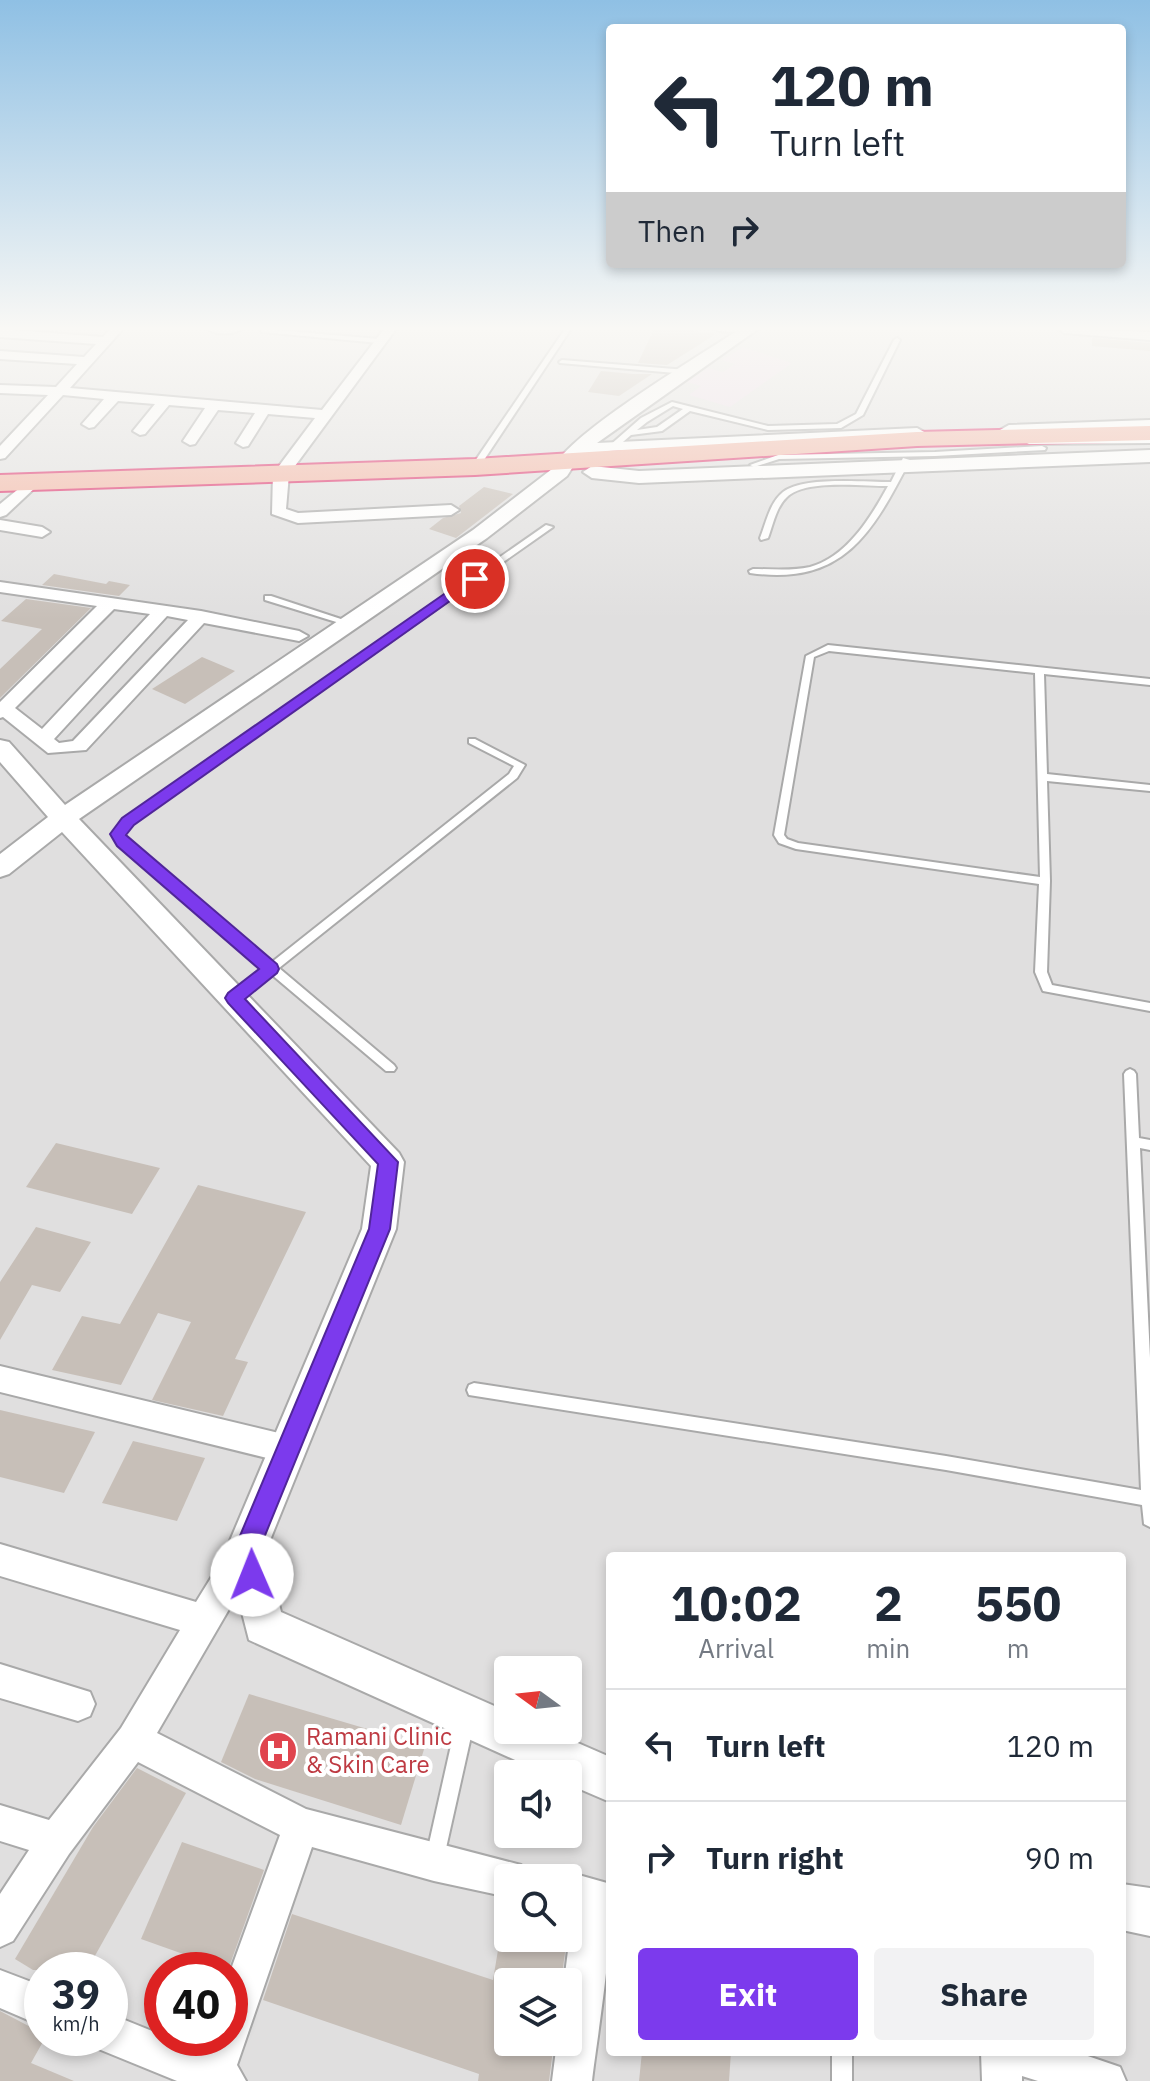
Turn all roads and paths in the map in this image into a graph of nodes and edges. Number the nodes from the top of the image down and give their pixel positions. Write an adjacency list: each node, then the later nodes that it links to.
1 (27, 426): 21 (street)
2 (144, 426): 13 (street)
3 (200, 426): 16 (street)
4 (254, 426): 18 (street)
5 (317, 426): 28 (street)
6 (503, 426): 26 (lane)
7 (615, 426): 25 (street)
8 (637, 426): 15 (lane)
9 (663, 426): 15 (lane)
10 (761, 426): 11 (lane)
11 (834, 426)
12 (1108, 426): 15 (street)
13 (140, 431)
14 (1150, 433): 22 (highway)
15 (620, 439): 25 (street)
16 (190, 441)
17 (1150, 441): 19 (lane)
18 (243, 443)
19 (1060, 444): 22 (lane); 24 (lane)
20 (1150, 450): 27 (highway)
21 (0, 455)
22 (637, 456): 25 (highway)
23 (1150, 456): 27 (street)
24 (754, 465): 25 (highway); 27 (highway)
25 (576, 466): 26 (highway); 27 (street); 43 (street)
26 (475, 467): 28 (highway)
27 (901, 471): 36 (lane); 37 (lane)
28 (281, 474): 29 (highway); 31 (street)
29 (33, 482): 30 (highway); 32 (street)
30 (0, 483)
31 (451, 510)
32 (0, 512)
33 (0, 525): 35 (street)
34 (549, 527): 56 (lane)
35 (42, 532)
36 (764, 538)
37 (753, 571)
38 (0, 587): 40 (street)
39 (268, 598): 43 (lane)
40 (109, 604): 41 (street); 47 (street)
41 (163, 610): 42 (street); 48 (street)
42 (201, 616): 44 (street); 48 (street)
43 (349, 623): 53 (street)
44 (299, 636)
45 (1039, 670): 46 (lane); 51 (lane); 55 (lane)
46 (1150, 682)
47 (2, 711): 48 (street)
48 (43, 739)
49 (472, 741): 56 (lane)
50 (0, 747): 53 (street)
51 (1042, 777): 52 (lane); 55 (lane)
52 (1150, 788)
53 (63, 818): 54 (street); 57 (street)
54 (0, 868)
55 (1045, 881): 58 (lane)
56 (271, 969): 57 (lane); 59 (lane)
57 (234, 998): 65 (street)
58 (1150, 1007)
59 (390, 1068)
60 (1130, 1074): 61 (lane)
61 (1133, 1142): 62 (lane); 66 (lane)
62 (1150, 1145)
63 (0, 1379): 65 (street)
64 (474, 1390): 66 (lane)
65 (287, 1449): 68 (street)
66 (1149, 1499): 67 (lane)
67 (1150, 1519)
68 (246, 1550): 70 (street); 73 (street)
69 (0, 1560): 70 (street)
70 (204, 1621): 74 (street)
71 (0, 1681): 72 (street)
72 (78, 1704)
73 (467, 1716): 75 (street); 79 (lane)
74 (133, 1740): 77 (street); 78 (street)
75 (606, 1778)
76 (0, 1823): 78 (street)
77 (301, 1826): 79 (street); 85 (street)
78 (56, 1841): 84 (street)
79 (434, 1863): 80 (street)
80 (494, 1875)
81 (582, 1894): 94 (street)
82 (1126, 1908): 83 (street)
83 (1150, 1912)
84 (0, 1928)
85 (248, 1976)
86 (0, 1989): 87 (street)
87 (24, 1999)
88 (128, 2042): 93 (street)
89 (222, 2056): 93 (street)
90 (842, 2056): 95 (lane)
91 (1004, 2056): 96 (street)
92 (1018, 2056): 97 (street)
93 (217, 2079)
94 (572, 2081)
95 (842, 2081)
96 (1002, 2081)
97 (1106, 2081)

